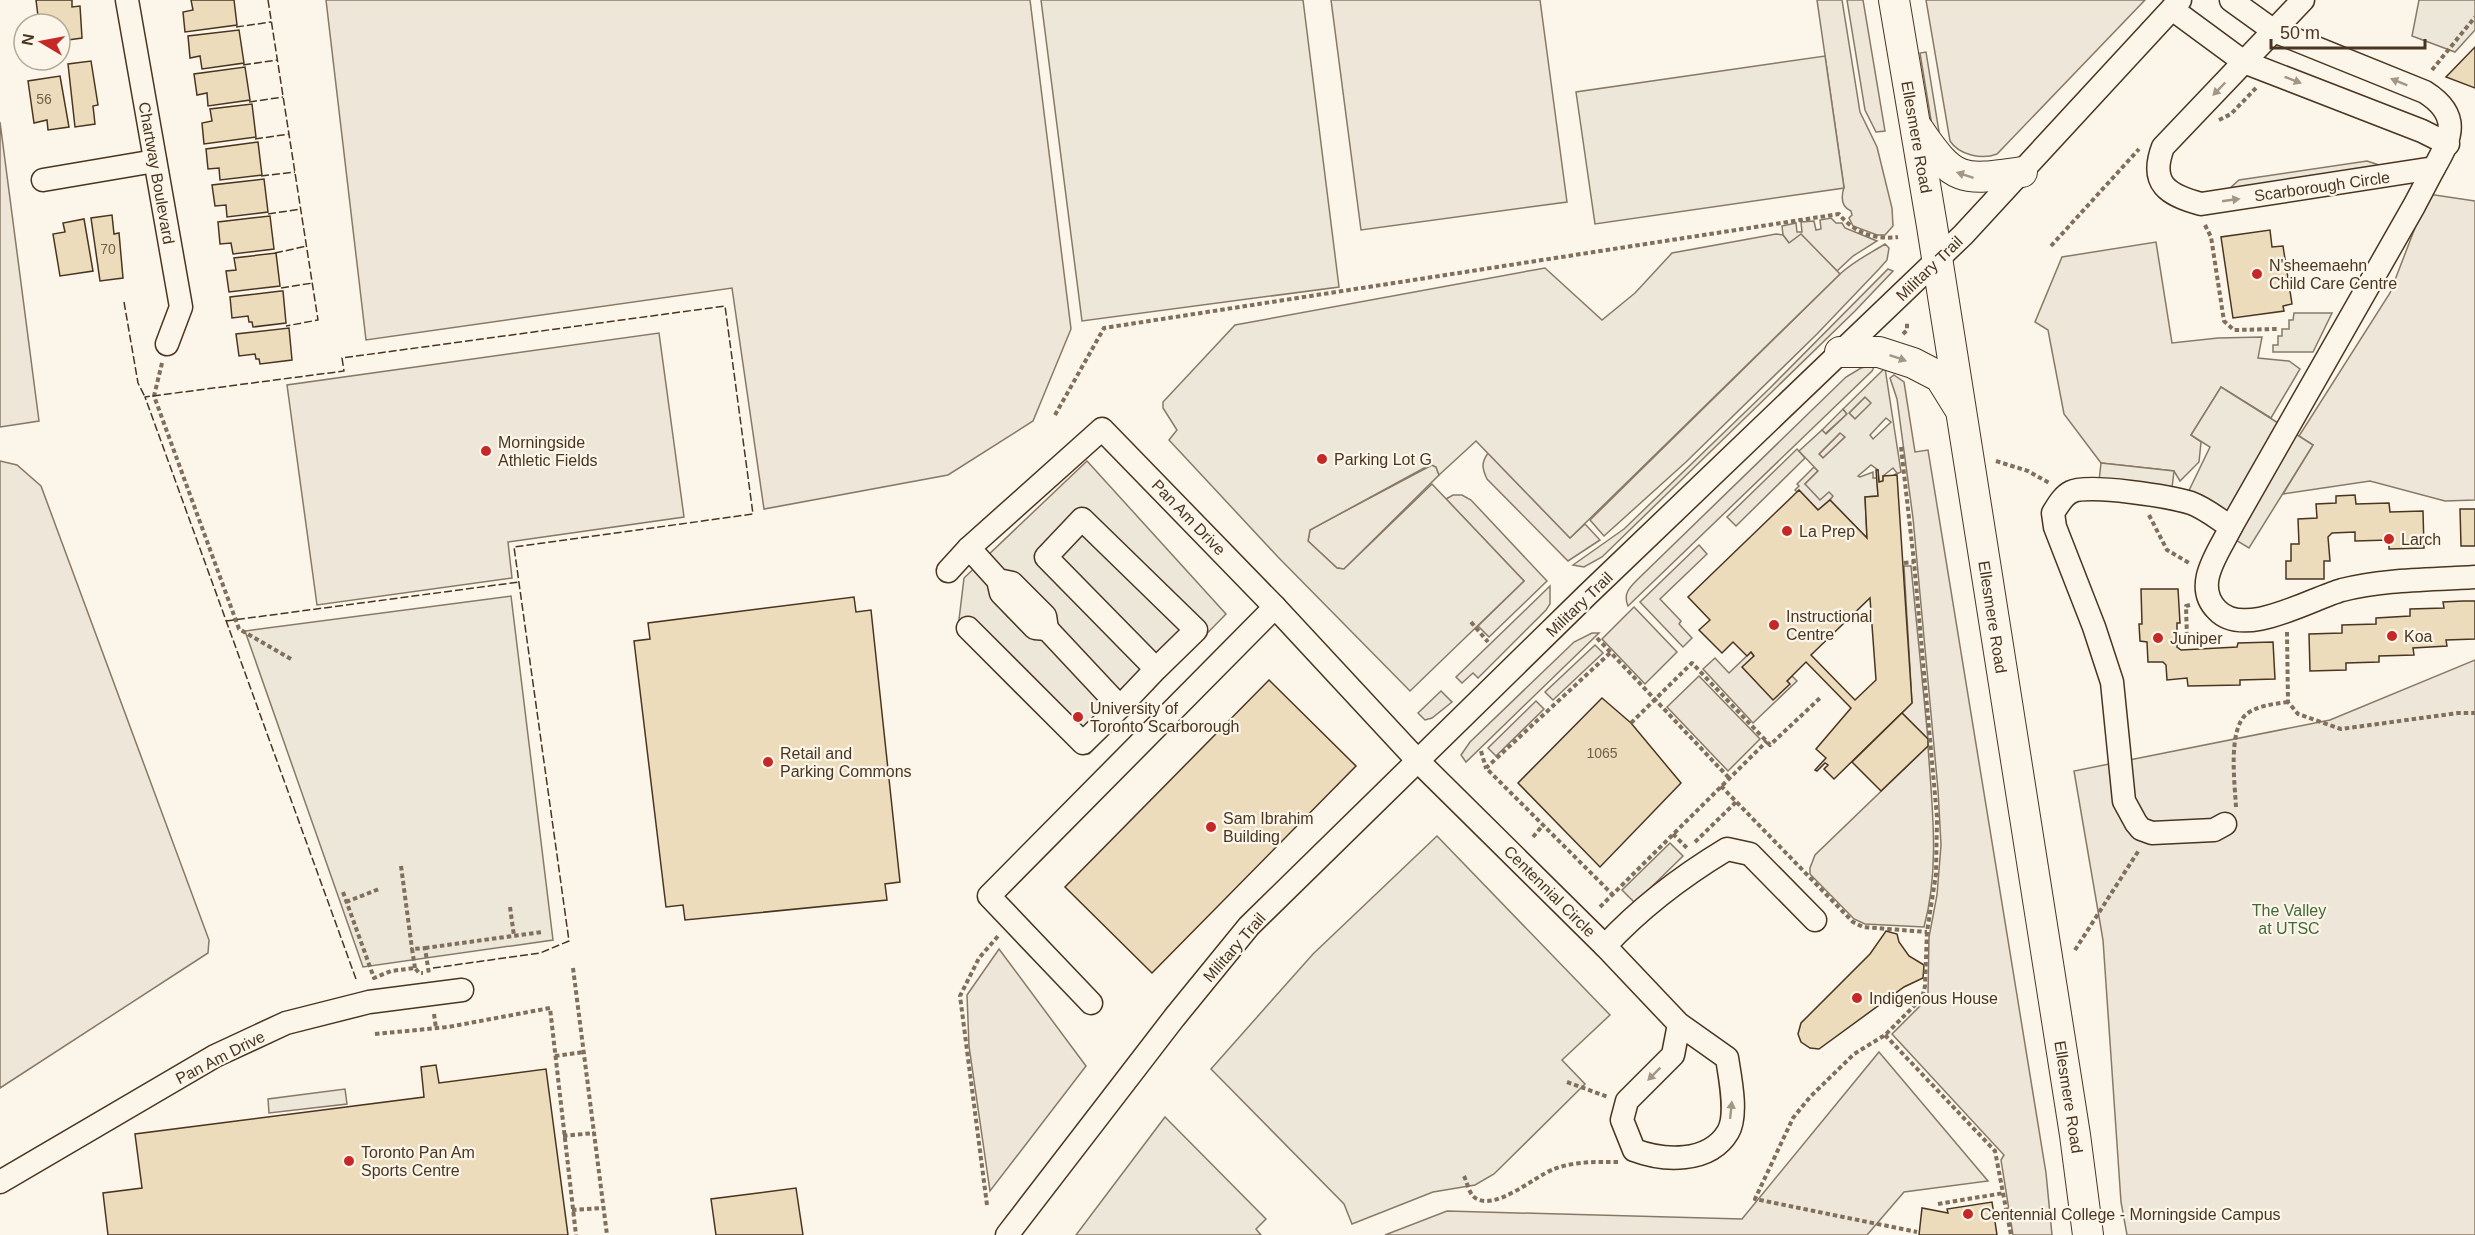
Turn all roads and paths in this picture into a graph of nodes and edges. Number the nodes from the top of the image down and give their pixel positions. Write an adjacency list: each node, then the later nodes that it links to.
1 (127, 0): 12 (street, Chartway Boulevard)
2 (1894, 0): 10 (main road, Ellesmere Road)
3 (2231, 0): 7 (street)
4 (2303, 0): 7 (street, Scarborough Circle)
5 (2176, 4): 8 (street); 14 (street, Military Trail)
6 (2475, 16): 9 (path)
7 (2274, 31): 8 (street, Scarborough Circle); 11 (street, one-way to 7)
8 (2244, 62): 11 (street, one-way to 11); 13 (street, Scarborough Circle, one-way to 13)
9 (2432, 70)
10 (1915, 125): 14 (main road, one-way to 10); 18 (main road, Ellesmere Road)
11 (2448, 144): 13 (street)
12 (154, 161): 15 (street); 22 (street, Chartway Boulevard)
13 (2434, 168): 31 (street)
14 (2022, 172): 18 (street, Military Trail)
15 (44, 180)
16 (2204, 222): 20 (path)
17 (1898, 237): 26 (path)
18 (1937, 259): 23 (street, Military Trail); 25 (main road, Ellesmere Road)
19 (1914, 326): 21 (path)
20 (2277, 329)
21 (1907, 330)
22 (167, 344)
23 (1840, 352): 25 (main road, one-way to 25); 55 (street, Military Trail)
24 (158, 377): 45 (path)
25 (1960, 408): 109 (main road, Ellesmere Road)
26 (1055, 415)
27 (1900, 447): 33 (path)
28 (1996, 461): 29 (path)
29 (2070, 492): 31 (street); 62 (street)
30 (2145, 508): 36 (path)
31 (2231, 527): 36 (street)
32 (969, 548): 35 (street, Pan Am Drive); 38 (street, Pan Am Drive); 50 (street)
33 (1914, 562): 34 (path); 74 (path)
34 (1904, 563)
35 (948, 571)
36 (2207, 574): 39 (street)
37 (2475, 577): 39 (street)
38 (1275, 607): 55 (street, Pan Am Drive); 85 (street)
39 (2287, 611): 49 (path)
40 (1471, 622): 43 (path)
41 (968, 628): 50 (street)
42 (1597, 638): 44 (path)
43 (1488, 642)
44 (1610, 653): 48 (path); 56 (path)
45 (291, 659)
46 (1156, 669): 46 (street); 50 (street)
47 (1820, 698): 53 (path)
48 (1656, 699): 52 (path); 53 (path); 57 (path)
49 (2288, 702): 51 (path); 60 (path)
50 (1120, 707)
51 (2475, 713)
52 (1631, 723)
53 (1767, 741): 57 (path)
54 (1481, 752): 56 (path)
55 (1418, 761): 77 (street, Centennial Circle); 107 (street, Military Trail)
56 (1486, 768): 61 (path)
57 (1729, 778): 58 (path)
58 (1721, 786): 59 (path); 63 (path)
59 (1736, 802): 63 (path); 74 (path)
60 (2225, 824): 62 (street)
61 (1543, 825): 64 (path); 68 (path)
62 (2152, 833): 80 (path)
63 (1674, 834): 68 (path)
64 (1533, 837)
65 (401, 866): 79 (path)
66 (379, 889): 69 (path)
67 (343, 892): 69 (path)
68 (1612, 894): 71 (path)
69 (346, 903): 81 (path)
70 (510, 907): 76 (path)
71 (1600, 907)
72 (1815, 920): 77 (street)
73 (542, 932): 76 (path)
74 (1927, 932): 89 (path)
75 (1000, 935): 101 (path)
76 (514, 936): 78 (path)
77 (1605, 946): 86 (street, Centennial Circle)
78 (426, 948): 79 (path); 83 (path)
79 (412, 950): 81 (path)
80 (2075, 950)
81 (415, 968): 83 (path)
82 (573, 968): 90 (path)
83 (430, 984): 84 (street, Pan Am Drive); 87 (path); 98 (street, Pan Am Drive)
84 (462, 990)
85 (1091, 1003)
86 (1679, 1024): 86 (street, Centennial Circle, one-way to 86)
87 (436, 1028): 88 (path); 91 (path)
88 (375, 1034)
89 (1885, 1035): 99 (path); 104 (path)
90 (584, 1052): 91 (path); 94 (path)
91 (555, 1056): 95 (path)
92 (1567, 1082): 93 (path)
93 (1609, 1097)
94 (594, 1133): 95 (path); 102 (path)
95 (564, 1136): 103 (path)
96 (1621, 1162): 97 (path)
97 (1464, 1176)
98 (0, 1182)
99 (2004, 1192): 100 (path); 108 (path)
100 (1938, 1204)
101 (987, 1205)
102 (603, 1208): 103 (path); 106 (path)
103 (572, 1210): 105 (path)
104 (1917, 1232)
105 (576, 1235)
106 (607, 1235)
107 (1007, 1235)
108 (2011, 1235)
109 (2088, 1235)

